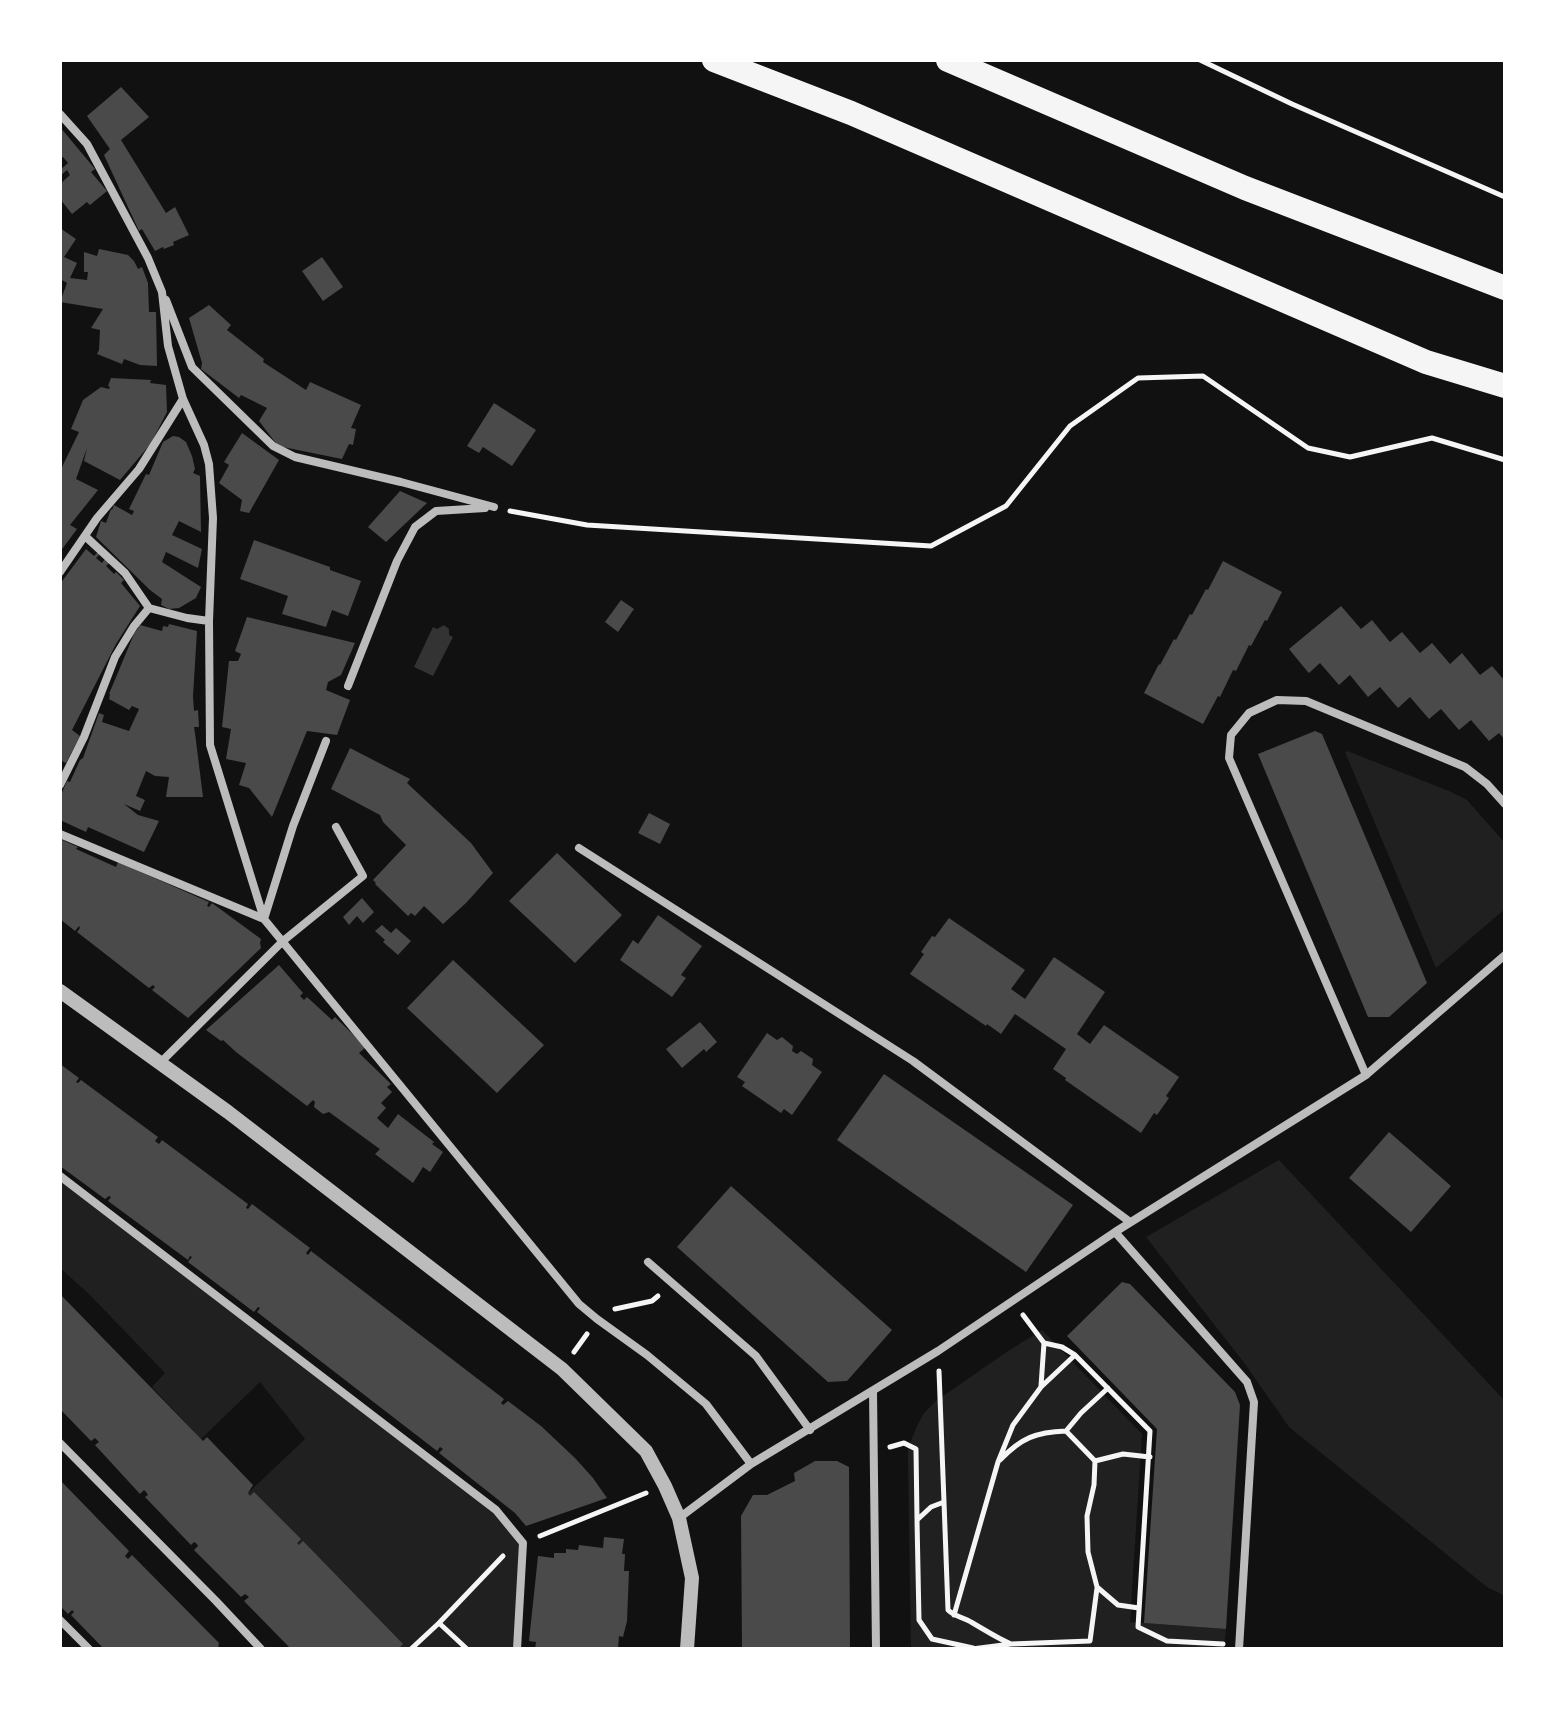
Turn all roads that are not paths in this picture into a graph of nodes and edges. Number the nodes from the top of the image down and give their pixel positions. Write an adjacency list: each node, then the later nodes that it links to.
1 (714, 60): 6 (highway)
2 (948, 60): 4 (highway)
3 (60, 114): 5 (street)
4 (1505, 288)
5 (162, 292): 7 (street); 12 (street)
6 (1505, 386)
7 (183, 399): 8 (street); 11 (street)
8 (85, 536): 9 (street); 10 (street)
9 (60, 572)
10 (149, 608): 11 (street); 14 (street)
11 (209, 621): 19 (street)
12 (348, 686)
13 (326, 741): 19 (street)
14 (60, 785)
15 (1505, 804): 24 (street)
16 (336, 827): 20 (street)
17 (60, 834): 19 (street)
18 (579, 848): 26 (street)
19 (264, 919): 20 (street)
20 (283, 941): 23 (street); 32 (street)
21 (1505, 955): 24 (street)
22 (60, 991): 23 (street)
23 (160, 1063): 33 (street)
24 (1366, 1075): 26 (street)
25 (60, 1176): 38 (street)
26 (1130, 1222): 27 (street)
27 (1115, 1232): 29 (street); 35 (street)
28 (648, 1262): 30 (street)
29 (873, 1391): 30 (street); 40 (street)
30 (810, 1430): 32 (street)
31 (60, 1443): 37 (street)
32 (751, 1464): 33 (street)
33 (679, 1518): 39 (street)
34 (60, 1620): 36 (street)
35 (1239, 1647)
36 (89, 1649)
37 (261, 1649)
38 (517, 1649)
39 (687, 1649)
40 (876, 1649)

